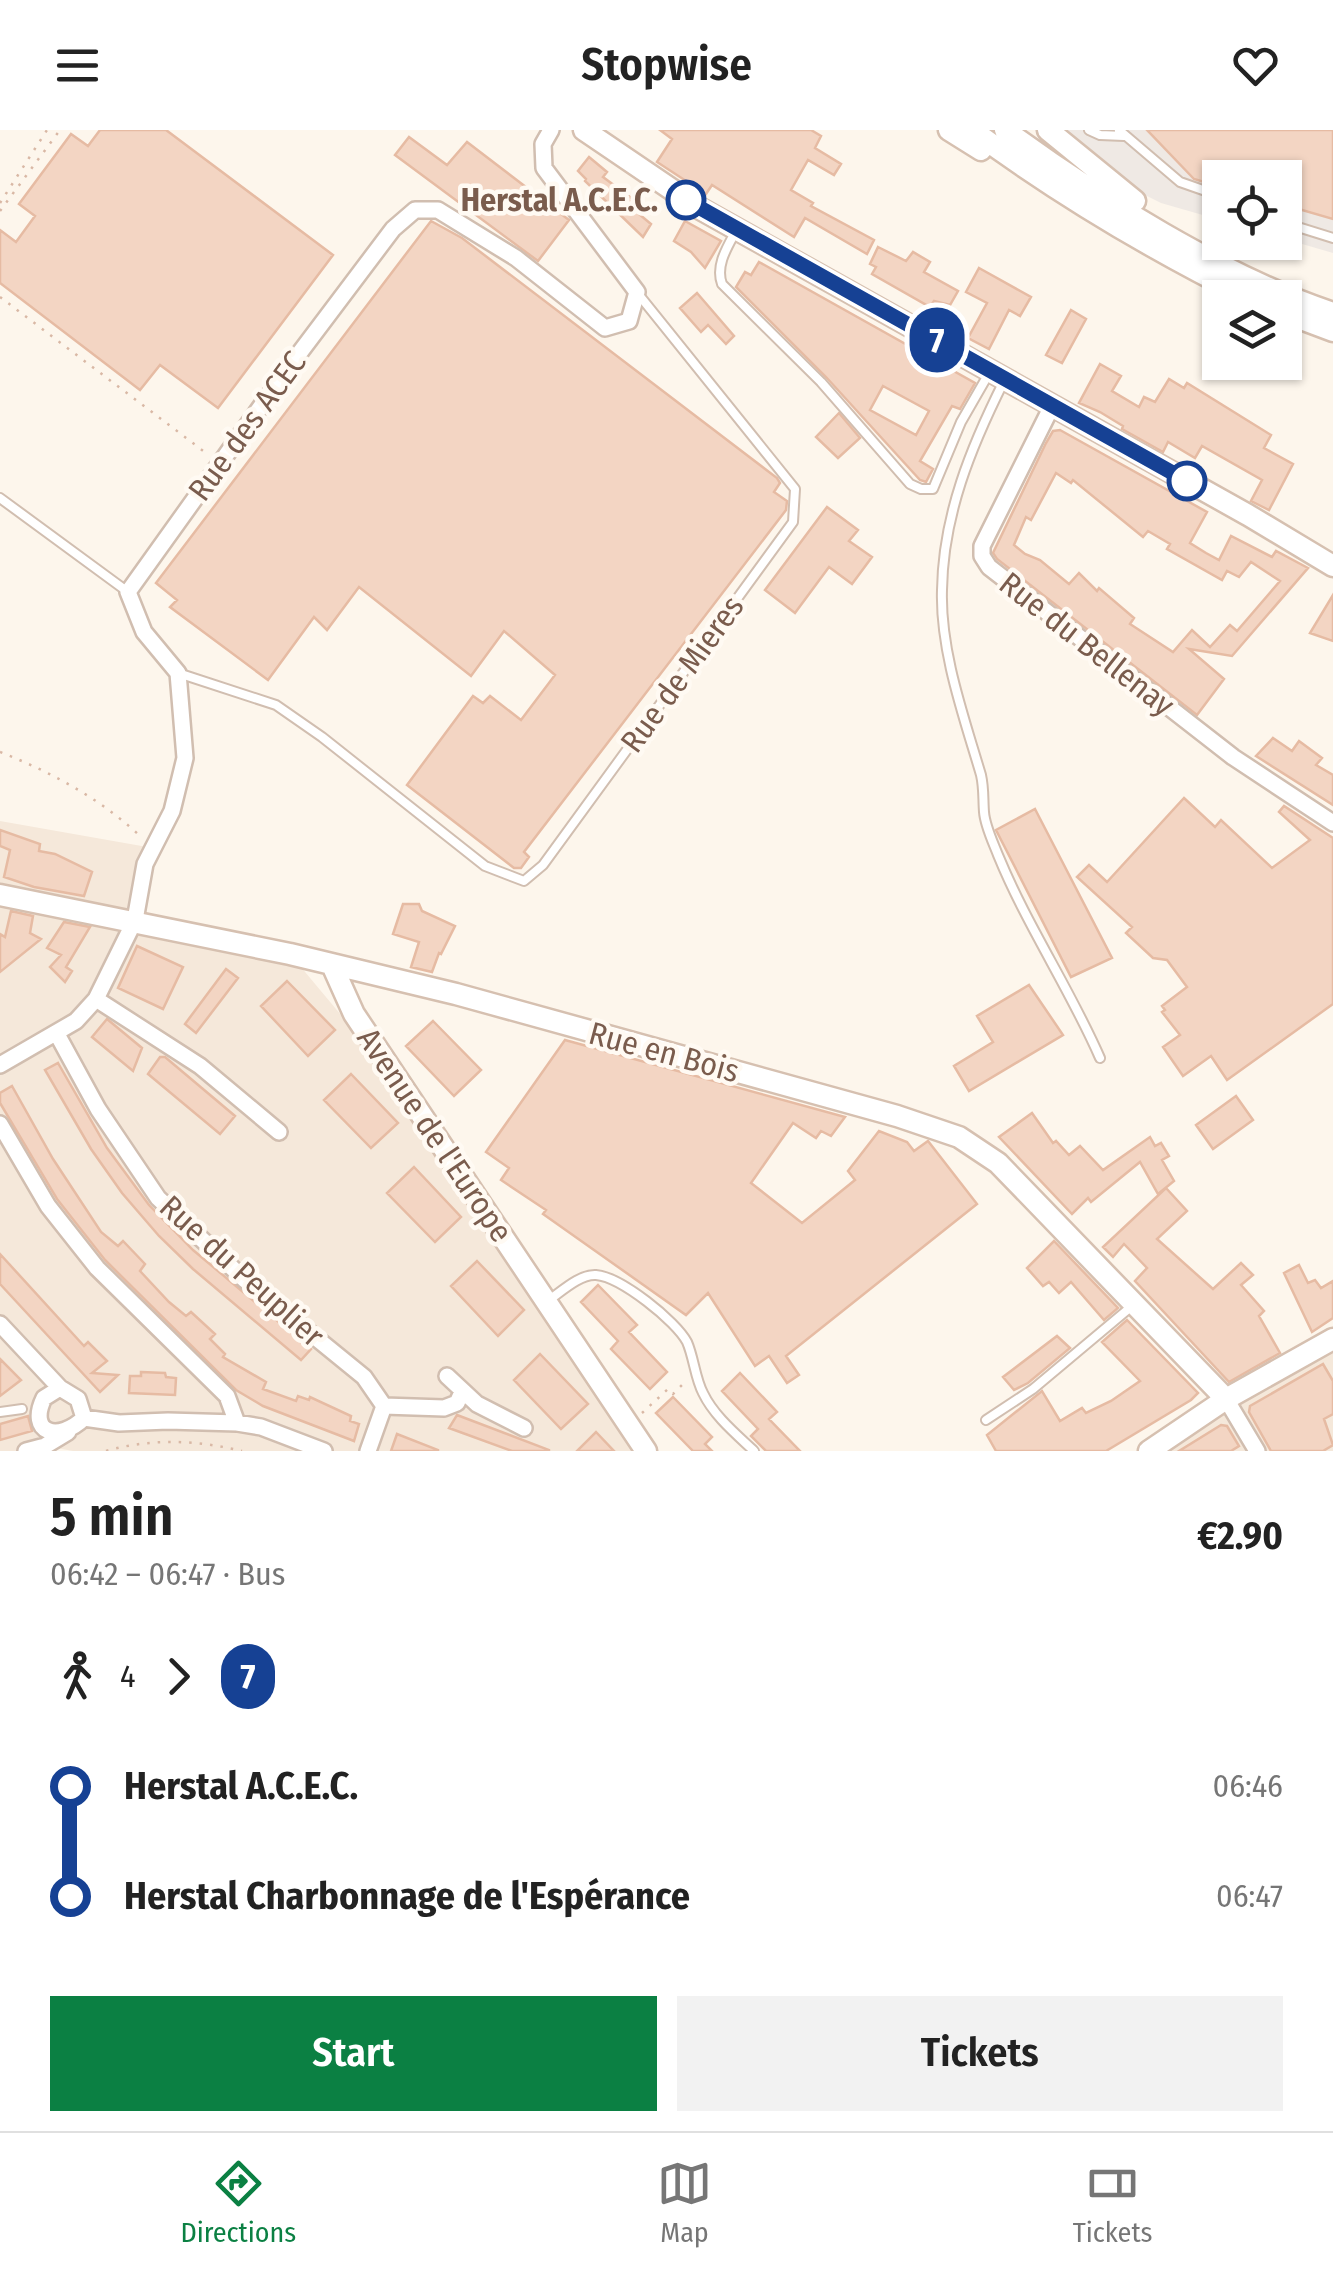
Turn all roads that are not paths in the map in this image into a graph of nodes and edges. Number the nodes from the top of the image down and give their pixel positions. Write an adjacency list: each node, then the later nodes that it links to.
1 (551, 130): 17 (street, Rue de Mieres)
2 (584, 130): 11 (street)
3 (948, 130): 9 (street)
4 (972, 130): 9 (street)
5 (1005, 130): 14 (street)
6 (1048, 130): 14 (street)
7 (1090, 130): 8 (lane)
8 (1122, 133): 10 (lane)
9 (1050, 183): 15 (street)
10 (1202, 190)
11 (737, 229): 24 (street); 24 (lane)
12 (1302, 229): 13 (lane)
13 (1333, 238)
14 (1182, 242): 16 (street)
15 (1232, 280)
16 (1240, 280)
17 (637, 292): 28 (street, Rue des ACEC); 29 (lane, Rue de Mieres)
18 (1302, 294): 19 (street)
19 (1333, 298)
20 (1302, 303): 21 (street)
21 (1333, 313)
22 (1302, 319): 23 (street)
23 (1333, 331)
24 (998, 375): 25 (street); 36 (lane)
25 (1052, 406): 27 (street); 30 (street, Rue du Bellenay)
26 (0, 498): 28 (lane)
27 (1333, 566)
28 (128, 592): 29 (street)
29 (178, 673): 32 (street)
30 (1333, 823)
31 (0, 894): 32 (street, Rue en Bois)
32 (134, 920): 33 (street, Rue en Bois); 34 (street)
33 (332, 964): 40 (street, Avenue de l'Europe); 41 (street, Rue en Bois)
34 (96, 999): 35 (street); 39 (street)
35 (57, 1034): 37 (street); 48 (street, Rue du Peuplier)
36 (1100, 1058)
37 (0, 1065)
38 (0, 1124): 53 (street)
39 (279, 1132)
40 (546, 1302): 59 (street, Avenue de l'Europe); 60 (lane)
41 (1135, 1304): 47 (street, Rue en Bois); 52 (lane)
42 (0, 1324): 45 (street)
43 (1331, 1344): 47 (street)
44 (446, 1376): 46 (street)
45 (60, 1388): 51 (street); 55 (street)
46 (462, 1392): 48 (street); 54 (street)
47 (1226, 1400): 61 (street); 62 (street)
48 (384, 1406): 58 (street)
49 (22, 1410): 50 (lane)
50 (0, 1412)
51 (84, 1418): 53 (street); 55 (street)
52 (986, 1420)
53 (236, 1423): 57 (street)
54 (524, 1428)
55 (72, 1430): 56 (street)
56 (26, 1451)
57 (324, 1451)
58 (368, 1451)
59 (646, 1451)
60 (754, 1451)
61 (1149, 1451)
62 (1257, 1451)

